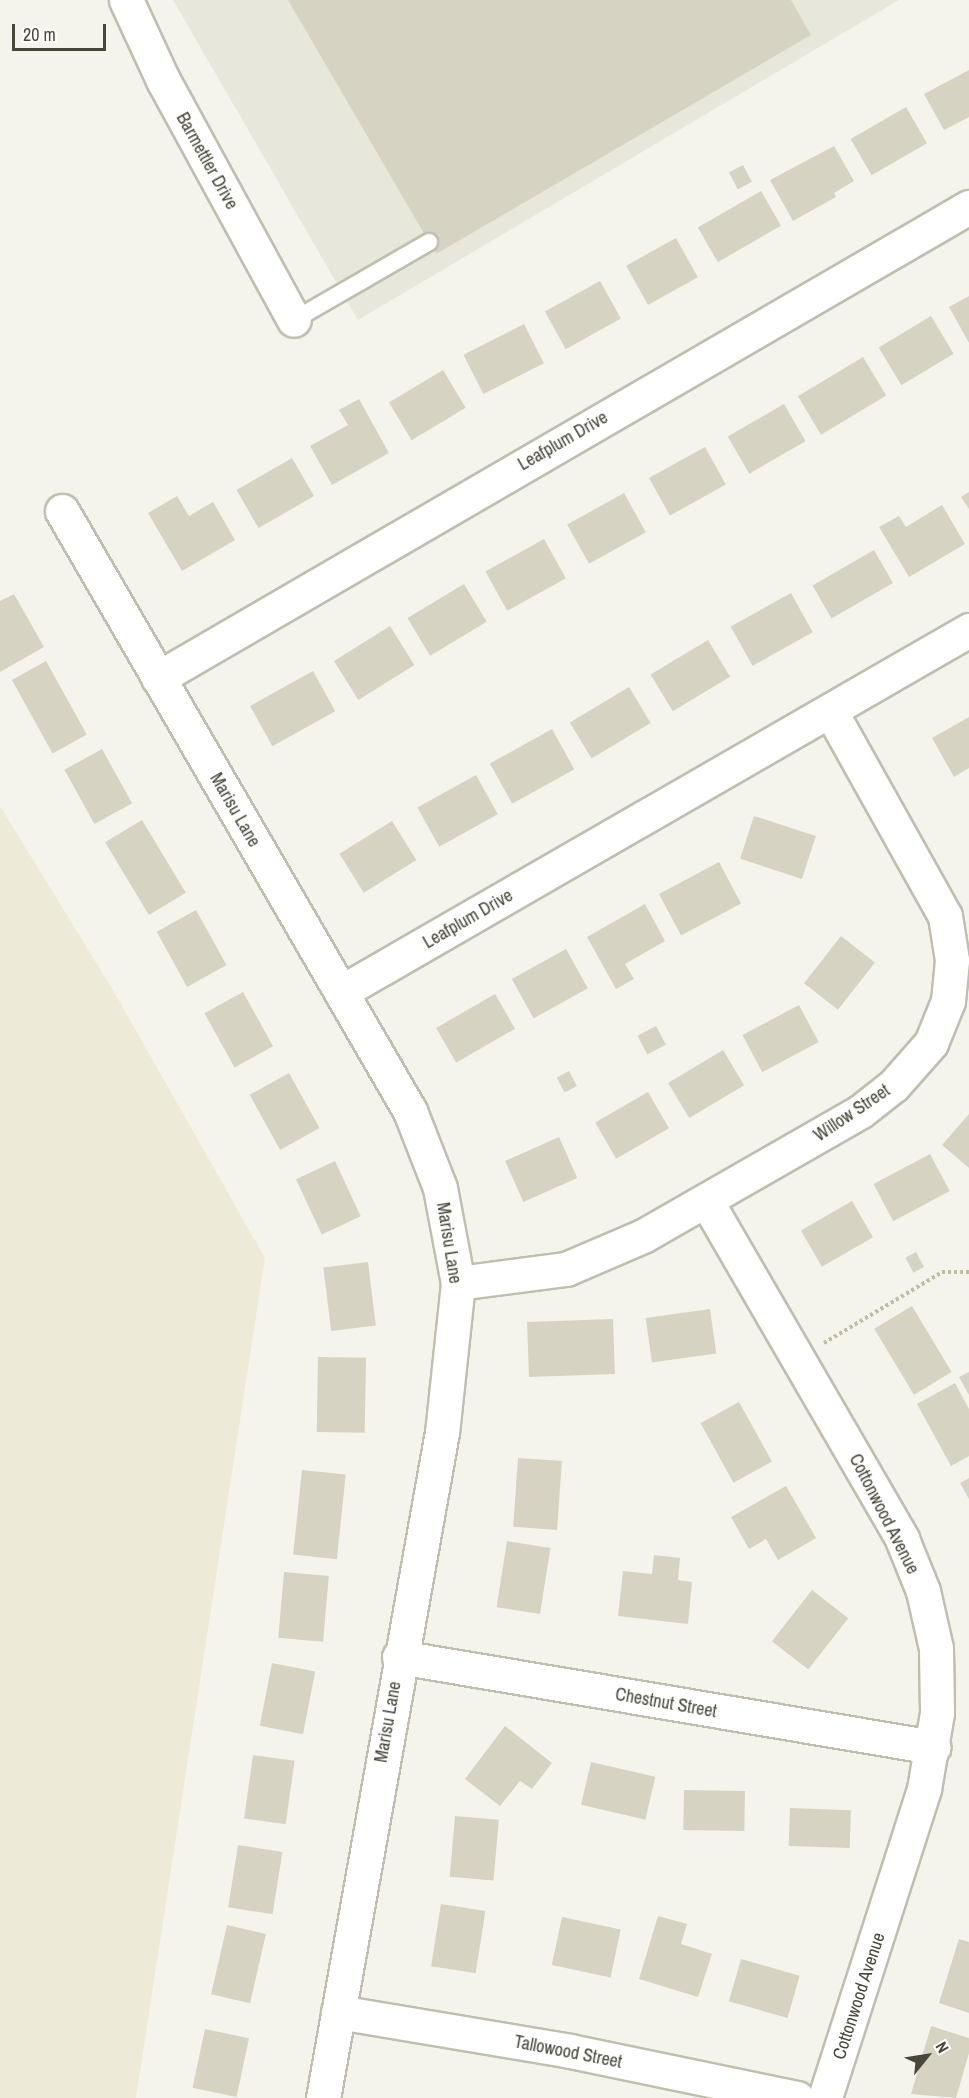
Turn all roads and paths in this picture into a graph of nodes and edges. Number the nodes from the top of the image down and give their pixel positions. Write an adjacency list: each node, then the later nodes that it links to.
1 (126, 0): 4 (street, Barmettler Drive)
2 (969, 207): 7 (street, Leafplum Drive)
3 (429, 242): 4 (lane)
4 (294, 320)
5 (62, 511): 7 (street, Marisu Lane)
6 (969, 630): 8 (street, Leafplum Drive)
7 (158, 678): 9 (street, Marisu Lane)
8 (831, 712): 9 (street, Leafplum Drive); 10 (street, Willow Street)
9 (341, 992): 12 (street, Marisu Lane)
10 (707, 1202): 12 (street, Willow Street); 15 (street, Cottonwood Avenue)
11 (969, 1272): 13 (path)
12 (458, 1283): 14 (street, Marisu Lane)
13 (821, 1345)
14 (399, 1656): 15 (street, Chestnut Street); 16 (street, Marisu Lane)
15 (933, 1748): 19 (street, Cottonwood Avenue)
16 (338, 2012): 17 (street, Marisu Lane); 18 (street, Tallowood Street)
17 (323, 2098)
18 (797, 2098)
19 (825, 2098)

